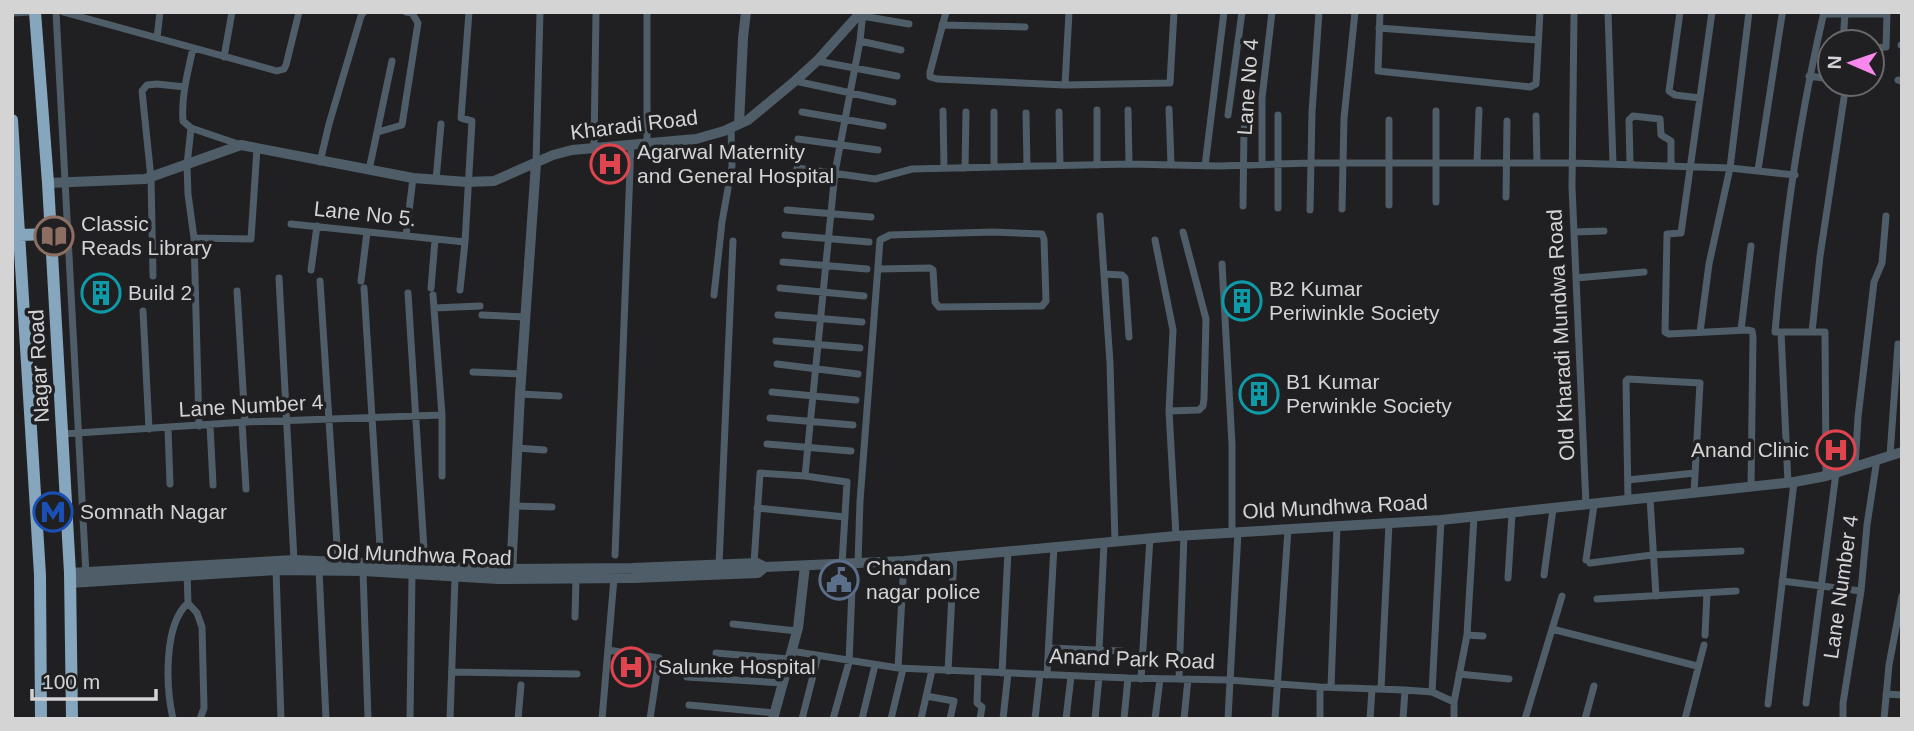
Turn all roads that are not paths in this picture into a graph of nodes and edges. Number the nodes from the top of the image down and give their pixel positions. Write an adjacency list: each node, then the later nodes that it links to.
1 (33, 12): 29 (street); 129 (highway, Nagar Road)
2 (56, 12): 127 (street)
3 (63, 12): 39 (street)
4 (160, 12): 39 (street)
5 (232, 12): 45 (street)
6 (299, 12): 45 (street)
7 (364, 12): 91 (street)
8 (406, 12): 82 (street)
9 (469, 12): 128 (street)
10 (541, 12): 94 (street)
11 (596, 12): 88 (street)
12 (647, 12): 84 (street)
13 (747, 12): 78 (street)
14 (946, 12): 35 (street)
15 (1069, 12): 53 (street)
16 (1174, 12): 53 (street)
17 (1224, 12): 112 (street)
18 (1242, 12): 71 (street)
19 (1272, 12): 110 (street, Lane No 4)
20 (1319, 12): 96 (street)
21 (1355, 12): 97 (street)
22 (1380, 12): 37 (street)
23 (1540, 12): 40 (street)
24 (1574, 12): 101 (street, Old Kharadi Mundwa Road)
25 (1608, 12): 104 (street)
26 (1680, 12): 56 (street)
27 (1712, 12): 56 (street)
28 (1749, 12): 119 (street)
29 (12, 13)
30 (862, 13): 34 (street); 41 (street); 47 (street, Kharadi Road)
31 (1824, 13): 33 (street); 50 (street)
32 (1782, 15): 121 (street)
33 (1845, 15): 38 (street); 42 (street)
34 (909, 24)
35 (942, 25): 36 (street); 53 (street)
36 (1025, 27)
37 (1379, 28): 40 (street); 40 (street)
38 (1844, 28)
39 (157, 38): 43 (street)
40 (1537, 40)
41 (860, 41): 44 (street); 48 (street)
42 (1886, 47)
43 (193, 48): 45 (street); 54 (street)
44 (901, 50)
45 (224, 57)
46 (392, 61): 82 (street)
47 (817, 61): 48 (street); 52 (street, Kharadi Road)
48 (855, 67): 49 (street); 55 (street)
49 (897, 76)
50 (1809, 76): 51 (street); 123 (street)
51 (1816, 77)
52 (795, 82): 55 (street); 78 (street, Kharadi Road)
53 (1065, 85)
54 (185, 87): 80 (street); 125 (street)
55 (849, 93): 58 (street); 74 (street)
56 (1700, 98): 115 (street)
57 (1844, 98): 188 (street)
58 (893, 102)
59 (1169, 109): 102 (street)
60 (1097, 110): 108 (street)
61 (1128, 110): 95 (street)
62 (1479, 110): 92 (street)
63 (943, 111): 117 (street)
64 (1436, 111): 99 (street)
65 (802, 112): 74 (street)
66 (966, 112): 118 (street)
67 (994, 112): 114 (street)
68 (1059, 112): 107 (street)
69 (1026, 113): 111 (street)
70 (1278, 115): 103 (street)
71 (1228, 116)
72 (1536, 116): 100 (street)
73 (12, 120): 149 (highway, Nagar Road)
74 (844, 120): 79 (street); 86 (street)
75 (1389, 120): 98 (street)
76 (1507, 121): 93 (street)
77 (441, 124): 126 (street)
78 (735, 126): 84 (street, Kharadi Road); 177 (street)
79 (883, 127)
80 (191, 128): 87 (street); 106 (street)
81 (1244, 128): 109 (street)
82 (378, 132): 120 (street)
83 (798, 139): 86 (street)
84 (646, 143): 85 (street, Kharadi Road)
85 (631, 144): 88 (street, Kharadi Road); 261 (street)
86 (839, 144): 90 (street); 122 (street)
87 (241, 145): 89 (street, Kharadi Road); 106 (street)
88 (594, 147): 94 (street, Kharadi Road)
89 (257, 148): 91 (street, Kharadi Road); 153 (street)
90 (878, 150)
91 (320, 162): 120 (street, Kharadi Road)
92 (1477, 162): 93 (street); 99 (street)
93 (1506, 162): 100 (street); 130 (street)
94 (536, 163): 128 (street, Kharadi Road); 182 (street)
95 (1129, 163): 102 (street); 108 (street)
96 (1311, 163): 97 (street); 103 (street); 137 (street)
97 (1343, 163): 98 (street); 135 (street)
98 (1389, 163): 99 (street); 132 (street)
99 (1436, 163): 131 (street)
100 (1537, 163): 101 (street)
101 (1572, 163): 104 (street); 147 (street, Old Kharadi Mundwa Road)
102 (1171, 164): 112 (street)
103 (1278, 164): 110 (street); 134 (street)
104 (1613, 164): 105 (street)
105 (1630, 164): 113 (street); 113 (street)
106 (187, 165): 125 (street); 153 (street)
107 (1060, 165): 108 (street); 111 (street)
108 (1097, 165)
109 (1243, 165): 110 (street); 112 (street); 133 (street)
110 (1262, 165)
111 (1027, 166): 114 (street)
112 (1205, 166)
113 (1671, 166): 115 (street)
114 (994, 167): 118 (street)
115 (1689, 167): 119 (street); 186 (street)
116 (797, 168): 122 (street)
117 (944, 168): 118 (street); 122 (street)
118 (965, 168)
119 (1730, 168): 121 (street); 186 (street)
120 (369, 170): 124 (street, Kharadi Road)
121 (1758, 170): 123 (street)
122 (835, 172): 138 (street)
123 (1795, 174): 187 (street)
124 (413, 177): 126 (street, Kharadi Road); 151 (street)
125 (150, 178): 127 (street); 168 (street)
126 (436, 180): 128 (street, Kharadi Road)
127 (66, 182): 129 (street); 217 (street)
128 (467, 182): 157 (street)
129 (48, 183): 148 (highway, Nagar Road)
130 (1506, 197)
131 (1436, 202)
132 (1389, 205)
133 (1243, 206)
134 (1278, 208)
135 (1342, 209)
136 (787, 210): 138 (street)
137 (1310, 210)
138 (830, 212): 141 (street); 152 (street)
139 (1100, 216): 167 (street)
140 (1886, 216): 228 (street)
141 (871, 217)
142 (291, 224): 143 (street, Lane No 5.)
143 (317, 226): 145 (street, Lane No 5.); 165 (street)
144 (1604, 231): 147 (street)
145 (368, 232): 151 (street, Lane No 5.); 207 (street)
146 (1183, 232): 204 (street)
147 (1574, 232): 170 (street, Old Kharadi Mundwa Road)
148 (51, 234): 149 (highway); 218 (highway, Nagar Road)
149 (19, 235): 351 (highway, Nagar Road)
150 (785, 235): 152 (street)
151 (406, 236): 154 (street, Lane No 5.)
152 (827, 237): 158 (street); 161 (street)
153 (194, 238): 213 (street)
154 (435, 240): 157 (street, Lane No 5.); 179 (street)
155 (1155, 240): 204 (street)
156 (733, 241): 270 (street)
157 (465, 242): 173 (street)
158 (869, 242)
159 (1751, 246): 185 (street)
160 (783, 262): 161 (street)
161 (825, 264): 163 (street); 175 (street)
162 (1222, 264): 254 (street)
163 (867, 269)
164 (879, 269): 164 (street); 269 (street)
165 (311, 270)
166 (1644, 272): 170 (street)
167 (1104, 274): 189 (street); 257 (street)
168 (153, 276)
169 (279, 278): 211 (street)
170 (1576, 278): 242 (street, Old Kharadi Mundwa Road)
171 (320, 281): 209 (street)
172 (779, 288): 175 (street)
173 (460, 290)
174 (237, 291): 212 (street)
175 (822, 291): 178 (street); 183 (street)
176 (408, 293): 205 (street)
177 (714, 295)
178 (864, 296)
179 (434, 308): 182 (street); 206 (street)
180 (143, 311): 216 (street)
181 (778, 315): 183 (street)
182 (526, 317): 197 (street)
183 (820, 317): 184 (street); 191 (street)
184 (862, 322)
185 (1741, 330): 186 (street); 237 (street)
186 (1700, 332)
187 (1781, 332): 188 (street); 234 (street)
188 (1812, 332): 230 (street)
189 (1129, 337)
190 (776, 341): 191 (street)
191 (818, 343): 193 (street); 195 (street)
192 (1898, 344): 225 (street)
193 (860, 348)
194 (777, 364): 195 (street)
195 (816, 369): 198 (street); 201 (street)
196 (472, 372): 197 (street)
197 (522, 374): 200 (street)
198 (858, 374)
199 (772, 392): 201 (street)
200 (520, 394): 202 (street); 221 (street)
201 (814, 394): 203 (street); 210 (street)
202 (559, 396)
203 (856, 400)
204 (1169, 411): 255 (street)
205 (416, 415): 206 (street, Lane Number 4); 207 (street, Lane Number 4); 271 (street)
206 (442, 415): 232 (street)
207 (373, 416): 209 (street, Lane Number 4); 267 (street)
208 (769, 418): 210 (street)
209 (329, 419): 211 (street, Lane Number 4); 265 (street)
210 (811, 420): 214 (street); 220 (street)
211 (286, 421): 212 (street, Lane Number 4); 264 (street)
212 (243, 422): 213 (street, Lane Number 4); 238 (street)
213 (205, 425): 215 (street, Lane Number 4); 227 (street); 236 (street)
214 (853, 425)
215 (168, 428): 216 (street, Lane Number 4); 235 (street)
216 (149, 429): 217 (street, Lane Number 4)
217 (78, 433): 218 (street, Lane Number 4); 281 (street)
218 (62, 434): 282 (highway, Nagar Road)
219 (767, 444): 220 (street)
220 (809, 446): 223 (street); 231 (street)
221 (517, 448): 222 (street); 243 (street)
222 (544, 450)
223 (851, 451)
224 (1902, 452): 225 (street, Old Mundhwa Road)
225 (1890, 456): 226 (street, Old Mundhwa Road)
226 (1877, 459): 228 (street, Old Mundhwa Road); 290 (street, Lane Number 4)
227 (209, 466)
228 (1855, 467): 230 (street, Old Mundhwa Road)
229 (1695, 473): 233 (street); 233 (street); 239 (street)
230 (1831, 475): 234 (street, Old Mundhwa Road); 288 (street)
231 (805, 476): 245 (street); 248 (street)
232 (442, 477)
233 (1628, 480): 241 (street)
234 (1791, 483): 237 (street, Old Mundhwa Road); 287 (street)
235 (170, 484)
236 (213, 485)
237 (1751, 487): 239 (street, Old Mundhwa Road)
238 (246, 489)
239 (1693, 494): 240 (street, Old Mundhwa Road)
240 (1650, 498): 241 (street, Old Mundhwa Road); 262 (street)
241 (1628, 501): 242 (street, Old Mundhwa Road)
242 (1590, 505): 246 (street, Old Mundhwa Road); 262 (street, Old Kharadi Mundwa Road)
243 (515, 506): 244 (street); 279 (street)
244 (552, 507)
245 (757, 508): 248 (street); 268 (street)
246 (1553, 509): 247 (street, Old Mundhwa Road); 280 (street)
247 (1512, 514): 249 (street, Old Mundhwa Road); 285 (street)
248 (845, 517): 269 (street)
249 (1474, 517): 250 (street, Old Mundhwa Road); 301 (street)
250 (1441, 520): 251 (street, Old Mundhwa Road); 342 (street)
251 (1389, 523): 252 (street, Old Mundhwa Road); 340 (street)
252 (1337, 526): 253 (street, Old Mundhwa Road); 338 (street)
253 (1288, 529): 254 (street, Old Mundhwa Road); 335 (street)
254 (1235, 532): 255 (street, Old Mundhwa Road); 333 (street)
255 (1180, 536): 256 (street, Old Mundhwa Road); 331 (street)
256 (1150, 538): 257 (street, Old Mundhwa Road); 329 (street)
257 (1110, 542): 258 (street, Old Mundhwa Road); 308 (street)
258 (1054, 546): 259 (street, Old Mundhwa Road); 306 (street)
259 (1008, 551): 263 (street, Old Mundhwa Road); 321 (street)
260 (1741, 551): 262 (street)
261 (615, 555)
262 (1652, 555): 293 (street)
263 (954, 556): 266 (street, Old Mundhwa Road); 319 (street)
264 (294, 560): 265 (street, Old Mundhwa Road); 276 (street, Old Mundhwa Road)
265 (338, 560): 267 (street, Old Mundhwa Road)
266 (904, 561): 269 (street, Old Mundhwa Road); 316 (street)
267 (381, 562): 271 (street, Old Mundhwa Road)
268 (754, 563): 270 (street, Old Mundhwa Road); 273 (street, Old Mundhwa Road)
269 (851, 564): 272 (street, Old Mundhwa Road); 313 (street)
270 (719, 565): 279 (street, Old Mundhwa Road)
271 (425, 566): 279 (street, Old Mundhwa Road)
272 (804, 566): 273 (street, Old Mundhwa Road); 300 (street)
273 (765, 567): 284 (street, Old Mundhwa Road)
274 (276, 570): 275 (street, Old Mundhwa Road); 276 (street, Old Mundhwa Road); 355 (street)
275 (319, 570): 277 (street, Old Mundhwa Road); 356 (street)
276 (187, 571): 281 (street, Old Mundhwa Road); 296 (street)
277 (363, 571): 278 (street, Old Mundhwa Road); 357 (street)
278 (412, 574): 283 (street, Old Mundhwa Road); 358 (street)
279 (511, 574): 283 (street, Old Mundhwa Road); 286 (street, Old Mundhwa Road)
280 (1544, 575)
281 (86, 577): 282 (street, Old Mundhwa Road)
282 (70, 578): 352 (highway, Nagar Road)
283 (455, 578): 318 (street)
284 (614, 578): 286 (street, Old Mundhwa Road); 307 (street)
285 (1508, 578)
286 (576, 579): 297 (street)
287 (1782, 581): 288 (street); 348 (street)
288 (1821, 586): 290 (street); 347 (street)
289 (1736, 591): 291 (street)
290 (1861, 591): 386 (street, Lane Number 4)
291 (1707, 593): 293 (street); 302 (street)
292 (1562, 596): 299 (street)
293 (1656, 596): 295 (street)
294 (1902, 596): 304 (street)
295 (1597, 600)
296 (188, 603): 353 (street); 354 (street)
297 (575, 617)
298 (733, 624): 300 (street)
299 (1552, 629): 315 (street); 383 (street)
300 (797, 631): 311 (street)
301 (1467, 635): 303 (street); 323 (street)
302 (1704, 635)
303 (1483, 636)
304 (1898, 643): 343 (street)
305 (1704, 645): 315 (street)
306 (1049, 648): 308 (street); 324 (street)
307 (608, 650): 361 (street); 362 (street)
308 (1099, 650): 309 (street)
309 (1122, 651)
310 (716, 653): 311 (street, Anand Park Road)
311 (790, 655): 312 (street, Anand Park Road); 334 (street)
312 (818, 656): 313 (street, Anand Park Road); 363 (street)
313 (849, 662): 314 (street, Anand Park Road); 364 (street)
314 (875, 665): 316 (street, Anand Park Road); 365 (street)
315 (1697, 666): 385 (street)
316 (901, 668): 317 (street, Anand Park Road); 366 (street)
317 (932, 670): 319 (street, Anand Park Road); 345 (street)
318 (452, 671): 322 (street); 359 (street)
319 (948, 671): 320 (street, Anand Park Road)
320 (978, 672): 321 (street, Anand Park Road); 369 (street)
321 (1005, 673): 324 (street, Anand Park Road); 370 (street)
322 (577, 674)
323 (1460, 674): 332 (street); 346 (street)
324 (1043, 675): 325 (street, Anand Park Road); 371 (street)
325 (1071, 676): 327 (street, Anand Park Road); 372 (street)
326 (687, 677): 334 (street)
327 (1099, 677): 328 (street, Anand Park Road); 373 (street)
328 (1128, 678): 329 (street, Anand Park Road); 374 (street)
329 (1141, 679): 330 (street, Anand Park Road)
330 (1160, 679): 331 (street, Anand Park Road); 375 (street)
331 (1183, 679): 333 (street, Anand Park Road); 376 (street)
332 (1509, 679)
333 (1229, 680): 335 (street, Anand Park Road); 377 (street)
334 (783, 683): 350 (street)
335 (1278, 683): 337 (street, Anand Park Road); 378 (street)
336 (521, 685): 360 (street)
337 (1320, 687): 338 (street, Anand Park Road); 379 (street)
338 (1331, 687): 340 (street, Anand Park Road)
339 (1594, 687): 384 (street)
340 (1376, 689): 341 (street, Anand Park Road); 380 (street)
341 (1405, 690): 342 (street, Anand Park Road); 381 (street)
342 (1432, 692): 346 (street, Anand Park Road)
343 (1886, 694): 344 (street); 387 (street)
344 (1902, 695)
345 (926, 696): 367 (street); 368 (street)
346 (1454, 702): 382 (street)
347 (1806, 703)
348 (1768, 704)
349 (688, 705): 350 (street)
350 (774, 716)
351 (41, 719)
352 (72, 719)
353 (173, 719)
354 (201, 719)
355 (281, 719)
356 (326, 719)
357 (368, 719)
358 (410, 719)
359 (450, 719)
360 (518, 719)
361 (602, 719)
362 (650, 719)
363 (802, 719)
364 (833, 719)
365 (862, 719)
366 (891, 719)
367 (921, 719)
368 (950, 719)
369 (980, 719)
370 (1003, 719)
371 (1035, 719)
372 (1066, 719)
373 (1095, 719)
374 (1124, 719)
375 (1155, 719)
376 (1184, 719)
377 (1228, 719)
378 (1275, 719)
379 (1320, 719)
380 (1370, 719)
381 (1403, 719)
382 (1454, 719)
383 (1525, 719)
384 (1585, 719)
385 (1685, 719)
386 (1843, 719)
387 (1884, 719)

